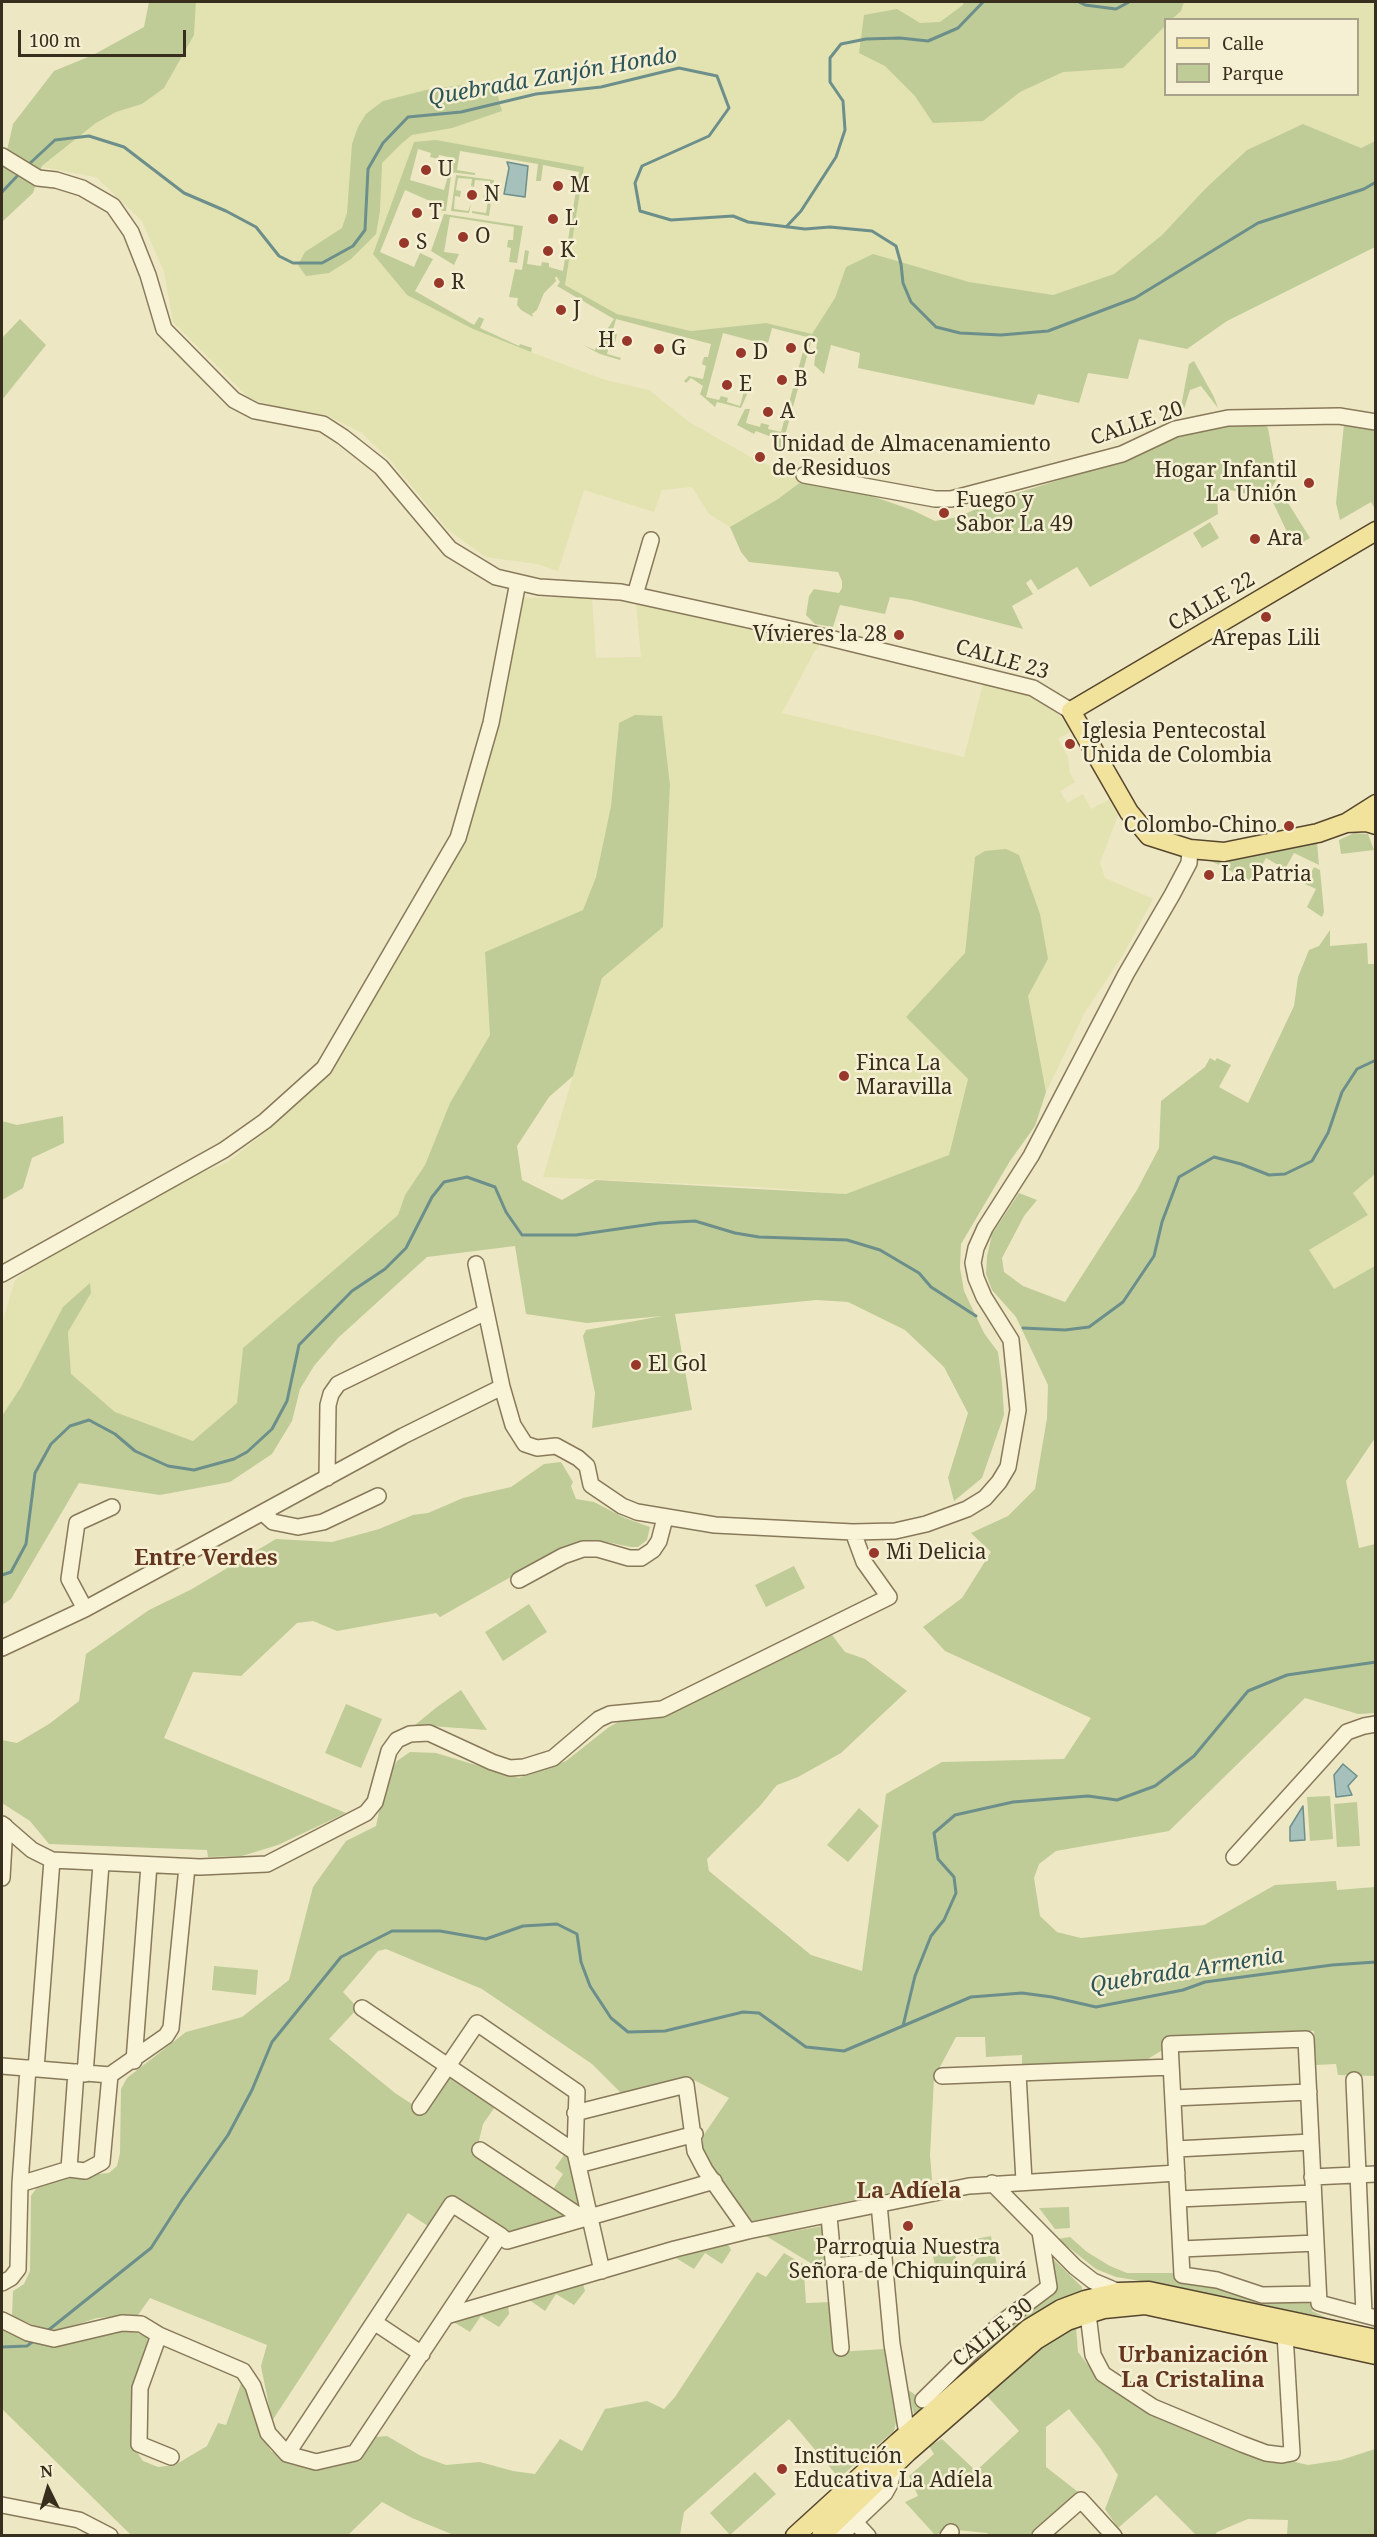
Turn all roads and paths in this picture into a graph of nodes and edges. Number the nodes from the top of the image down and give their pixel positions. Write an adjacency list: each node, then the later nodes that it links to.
1 (3, 158): 6 (street, CALLE 23)
2 (1376, 422): 3 (street, CALLE 20)
3 (804, 475)
4 (1376, 531): 8 (main road, CALLE 22)
5 (651, 540): 7 (street)
6 (518, 582): 7 (street, CALLE 23); 14 (street)
7 (635, 595): 8 (street, CALLE 23)
8 (1071, 711): 12 (main road, CALLE 23)
9 (1376, 804): 10 (main road, CALLE 23)
10 (1346, 823): 11 (main road); 12 (main road, CALLE 23)
11 (1376, 825)
12 (1190, 849): 22 (street)
13 (476, 1264): 15 (street)
14 (2, 1274)
15 (486, 1312): 16 (street); 17 (street)
16 (502, 1387): 17 (street); 21 (street)
17 (327, 1478): 20 (street)
18 (378, 1497): 20 (street)
19 (112, 1507): 24 (street)
20 (263, 1513): 24 (street)
21 (665, 1518): 22 (street); 23 (street)
22 (853, 1532): 32 (street)
23 (519, 1580)
24 (85, 1609): 25 (street)
25 (2, 1648)
26 (1376, 1724): 28 (street)
27 (3, 1825): 29 (street); 33 (street)
28 (1234, 1857)
29 (52, 1860): 30 (street); 39 (street)
30 (101, 1864): 31 (street); 40 (street)
31 (149, 1865): 32 (street); 35 (street)
32 (187, 1867): 35 (street)
33 (2, 1878)
34 (362, 2008): 37 (street)
35 (134, 2061): 42 (street)
36 (2, 2066): 39 (street)
37 (448, 2067): 47 (street); 48 (street); 53 (street)
38 (1171, 2067): 41 (street); 45 (street); 46 (street)
39 (32, 2069): 40 (street); 61 (street)
40 (81, 2073): 42 (street); 54 (street)
41 (1018, 2074): 43 (street); 59 (street)
42 (110, 2075): 54 (street)
43 (942, 2076)
44 (1354, 2080): 57 (street)
45 (1309, 2092): 46 (street); 50 (street)
46 (1173, 2098): 51 (street)
47 (420, 2107)
48 (575, 2113): 49 (street); 53 (street)
49 (695, 2134): 53 (street); 58 (street)
50 (1311, 2142): 51 (street); 62 (street)
51 (1176, 2149): 55 (street)
52 (480, 2150): 66 (street)
53 (577, 2158): 66 (street)
54 (69, 2169): 61 (street)
55 (1177, 2173): 59 (street); 63 (street)
56 (1376, 2174): 57 (street)
57 (1358, 2175): 62 (street); 80 (street)
58 (714, 2181): 66 (street); 67 (street)
59 (1024, 2181): 60 (street)
60 (992, 2183): 64 (street); 68 (street)
61 (20, 2184): 75 (street)
62 (1312, 2185): 63 (street); 70 (street)
63 (1178, 2199): 71 (street)
64 (879, 2204): 65 (street); 72 (street)
65 (829, 2216): 67 (street); 73 (street)
66 (586, 2218): 69 (street); 74 (street)
67 (748, 2231): 74 (street)
68 (1040, 2232): 76 (street); 89 (street)
69 (500, 2235): 79 (street); 82 (street)
70 (1316, 2243): 71 (street); 77 (street)
71 (1181, 2249): 77 (street)
72 (884, 2261): 73 (street); 90 (street)
73 (834, 2266): 86 (street)
74 (602, 2271): 79 (street)
75 (2, 2283)
76 (1119, 2292): 85 (main road, CALLE 30); 90 (main road, CALLE 30)
77 (1318, 2299): 80 (street)
78 (1088, 2314): 83 (main road, CALLE 30); 83 (street); 93 (main road, CALLE 30)
79 (446, 2316): 87 (street)
80 (1370, 2316)
81 (2, 2320): 84 (street)
82 (374, 2322): 87 (street); 91 (street)
83 (1285, 2334): 88 (main road, CALLE 30)
84 (159, 2335): 91 (street); 92 (street)
85 (1376, 2339)
86 (841, 2348)
87 (422, 2354): 91 (street)
88 (1376, 2355)
89 (923, 2400)
90 (907, 2434): 97 (main road, CALLE 30)
91 (287, 2454)
92 (171, 2457)
93 (895, 2463): 95 (street); 98 (main road, CALLE 30)
94 (2, 2505): 96 (street)
95 (855, 2522): 99 (street); 100 (street)
96 (110, 2535)
97 (795, 2535)
98 (821, 2535)
99 (840, 2535)
100 (868, 2535)
101 (1040, 2535): 102 (street)
102 (1114, 2535)

